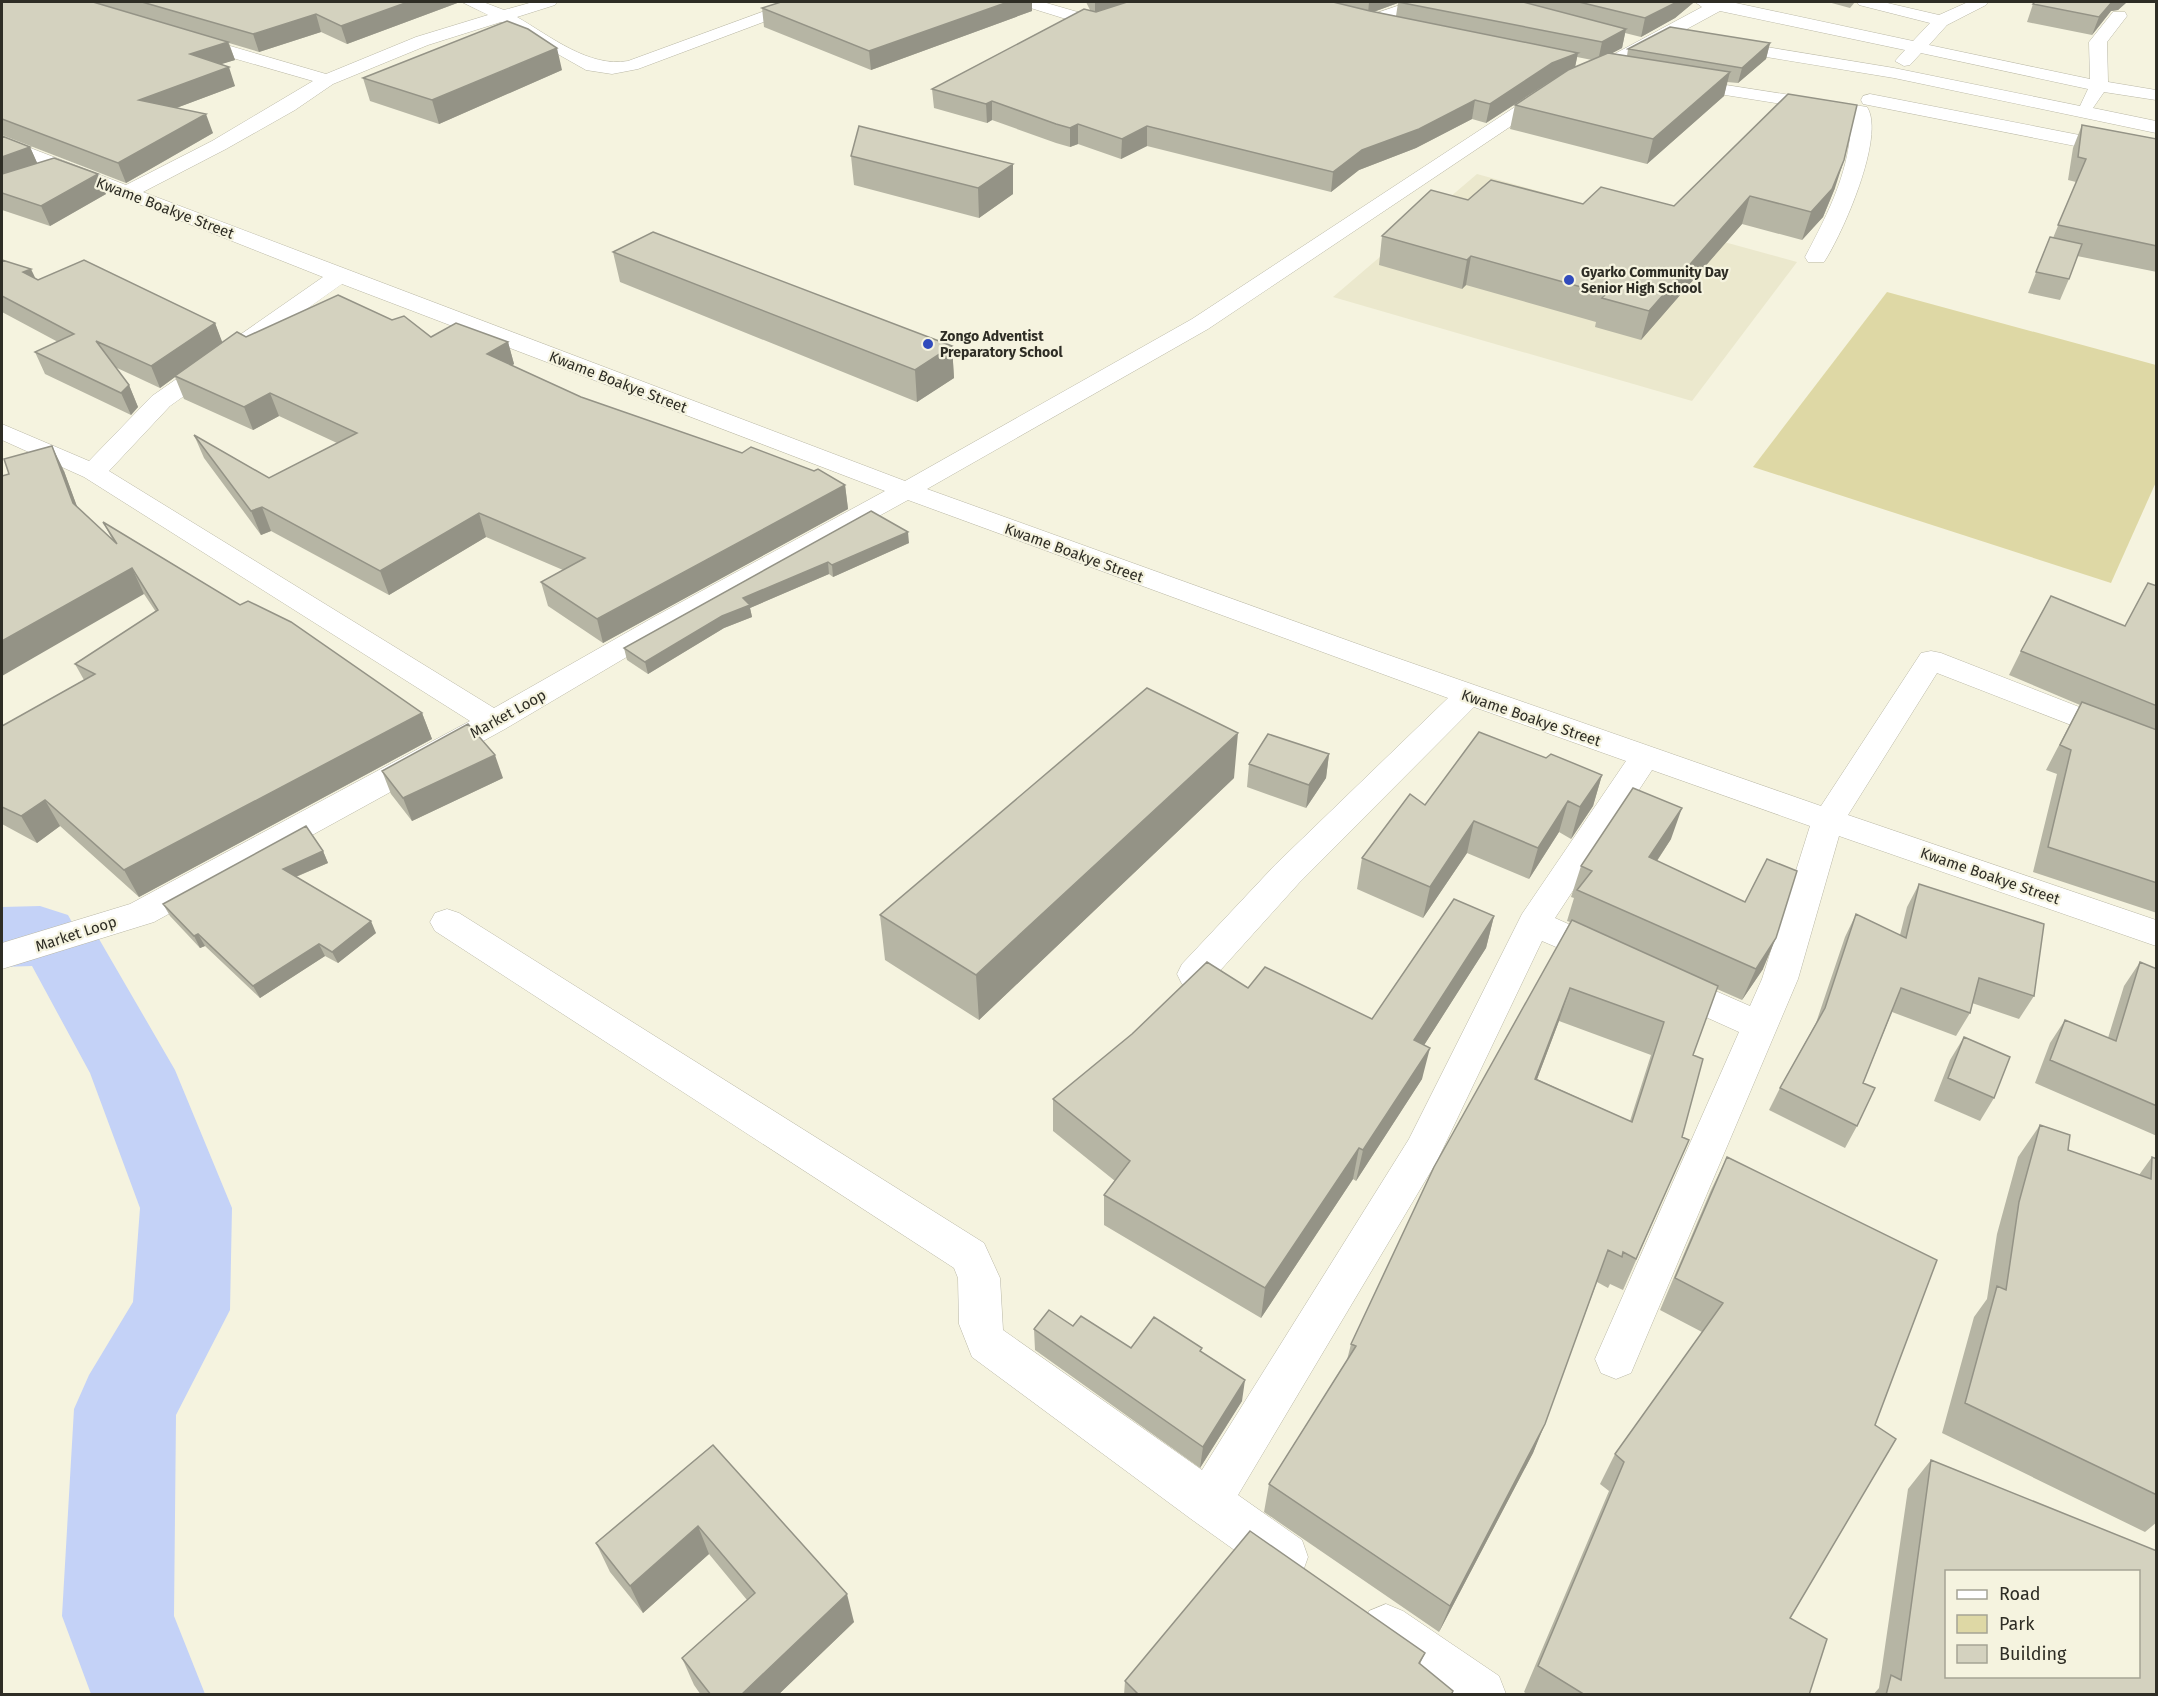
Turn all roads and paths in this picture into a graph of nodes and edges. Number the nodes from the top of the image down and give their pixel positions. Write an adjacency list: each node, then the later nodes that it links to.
1 (470, 2): 10 (street)
2 (549, 2): 10 (street)
3 (803, 2): 10 (street)
4 (1028, 2): 5 (street)
5 (1156, 2)
6 (1423, 2): 14 (street)
7 (1865, 2): 13 (street)
8 (1980, 2): 13 (street)
9 (1714, 3): 16 (street, Market Loop); 20 (street)
10 (503, 15): 25 (street)
11 (1346, 16): 14 (street)
12 (2119, 16): 27 (street)
13 (1941, 21): 20 (street)
14 (1368, 22): 15 (street)
15 (1400, 30)
16 (1660, 34): 19 (street, Market Loop); 23 (street)
17 (179, 36): 25 (street)
18 (1619, 39): 19 (street)
19 (1642, 45): 22 (street, Market Loop)
20 (1917, 47): 23 (street); 27 (street)
21 (1563, 63): 22 (street)
22 (1598, 70): 24 (street); 41 (street, Market Loop)
23 (1894, 73): 29 (street); 30 (street)
24 (1633, 76)
25 (327, 80): 36 (street)
26 (1667, 81): 29 (street)
27 (2099, 86): 28 (street); 30 (street)
28 (2157, 95)
29 (1865, 105): 33 (street); 37 (street)
30 (2082, 113): 31 (street)
31 (2157, 127)
32 (2, 143): 34 (street, Kwame Boakye Street)
33 (2157, 156)
34 (63, 168): 35 (street); 36 (street, Kwame Boakye Street)
35 (32, 178)
36 (126, 194): 38 (street, Kwame Boakye Street)
37 (1816, 257)
38 (339, 276): 40 (street); 41 (street, Kwame Boakye Street)
39 (2, 431): 40 (street)
40 (93, 472): 43 (street)
41 (905, 491): 42 (street, Kwame Boakye Street); 43 (street, Market Loop)
42 (1467, 696): 45 (street, Kwame Boakye Street); 51 (street)
43 (494, 722): 50 (street, Market Loop)
44 (2157, 748): 46 (street)
45 (1644, 758): 46 (street, Kwame Boakye Street); 48 (street)
46 (1827, 822): 49 (street, Kwame Boakye Street); 52 (street)
47 (447, 922): 54 (street)
48 (1534, 923): 52 (street); 54 (street)
49 (2157, 933)
50 (2, 956)
51 (1196, 974)
52 (1760, 1026): 53 (street)
53 (1616, 1359)
54 (1207, 1503): 55 (street)
55 (1314, 1578)
56 (1353, 1605): 57 (street)
57 (1481, 1695)

